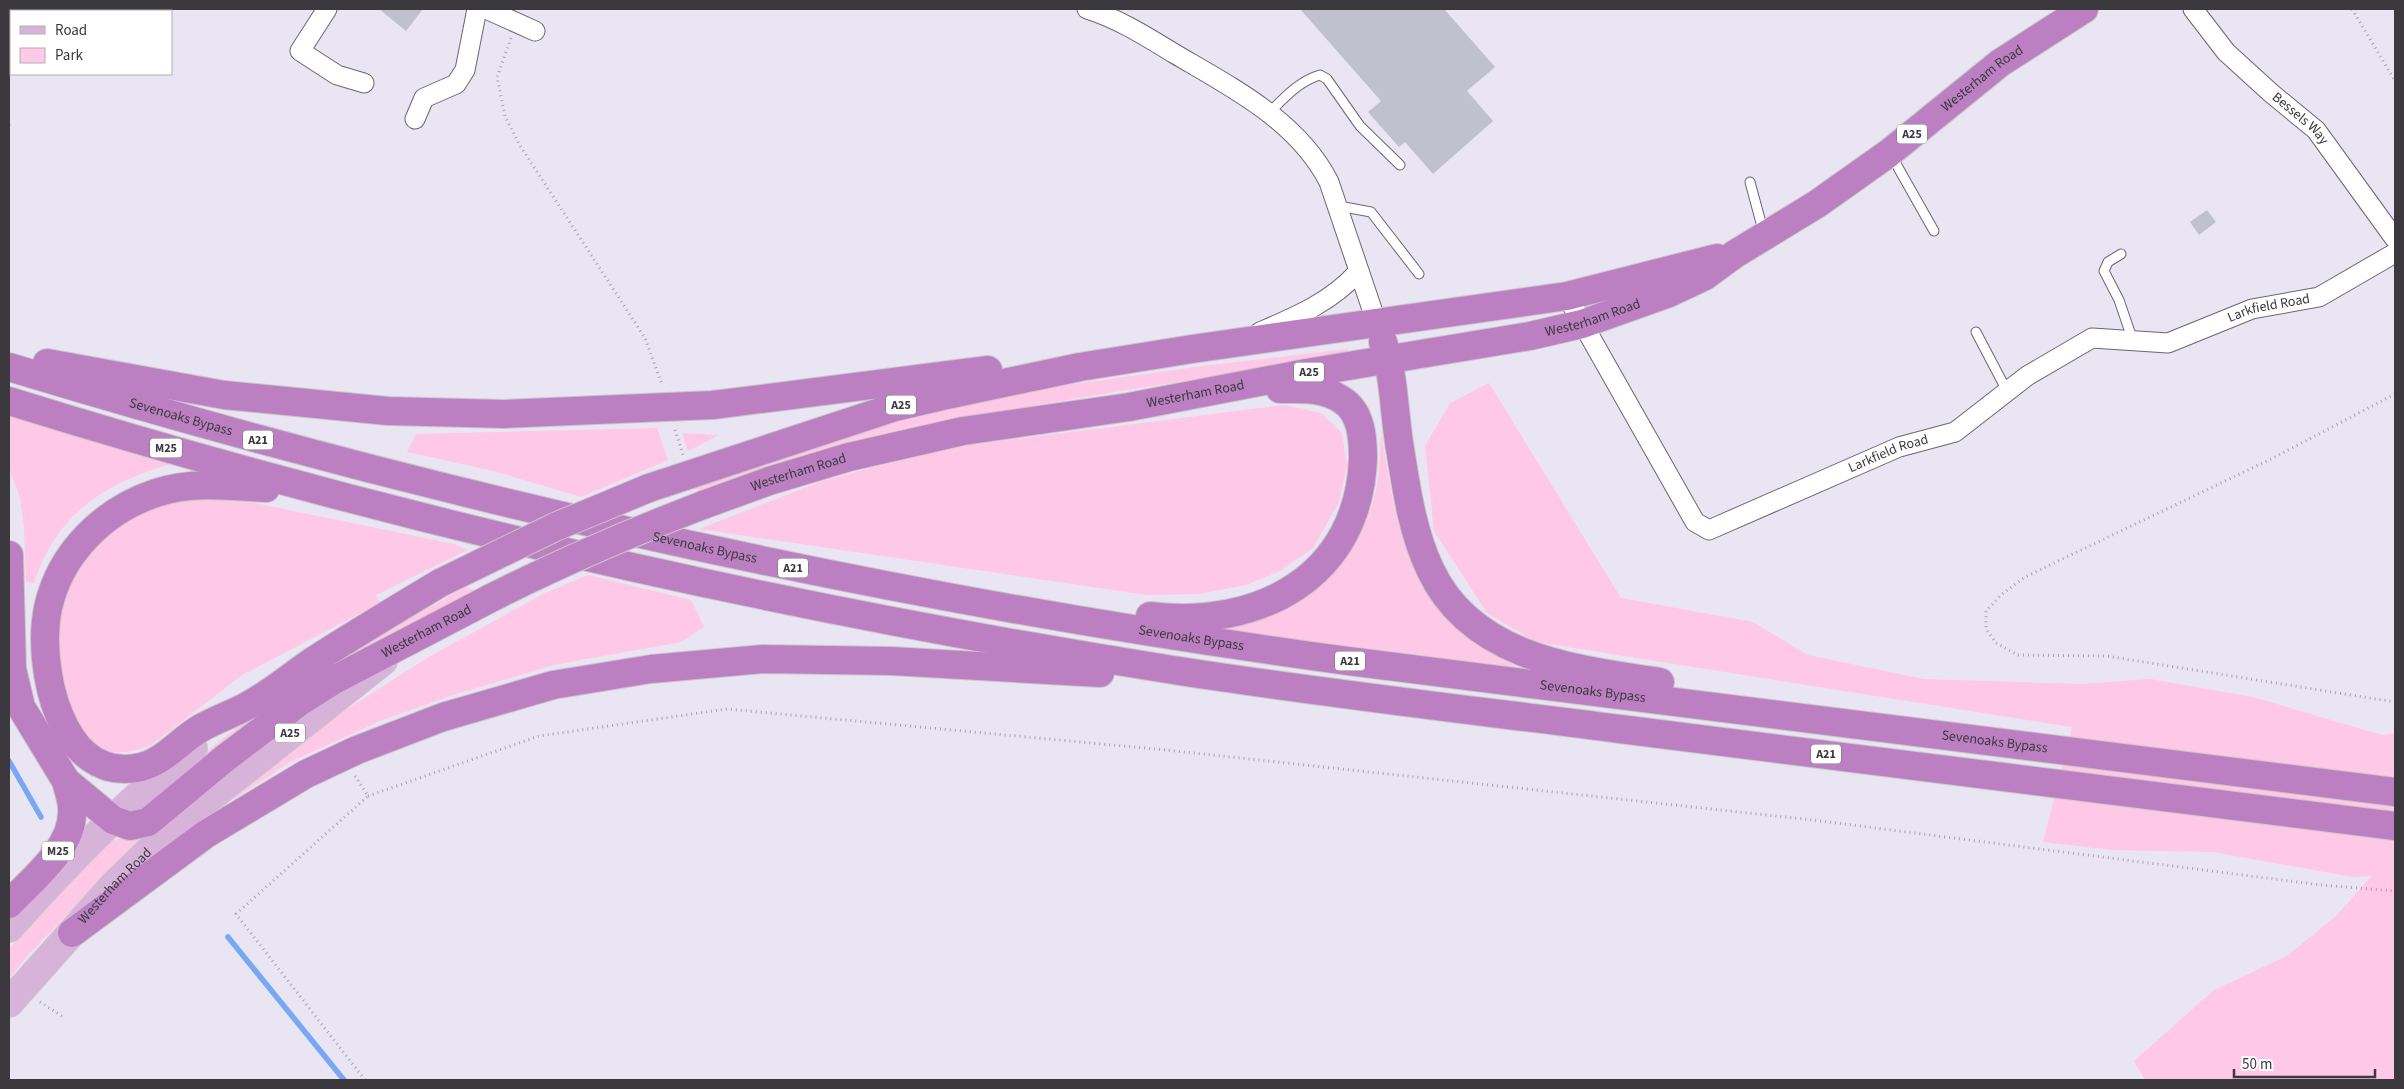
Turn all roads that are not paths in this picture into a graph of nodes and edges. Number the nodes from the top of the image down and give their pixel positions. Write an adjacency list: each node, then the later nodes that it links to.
1 (328, 9): 8 (street)
2 (477, 9): 10 (street)
3 (486, 9): 7 (street)
4 (2084, 9): 11 (highway, Westerham Road / A25)
5 (2193, 9): 17 (street, Bessels Way)
6 (1099, 10): 9 (street)
7 (535, 31)
8 (364, 83)
9 (1270, 113): 12 (lane); 14 (street)
10 (415, 119)
11 (1889, 153): 15 (lane); 16 (highway, Westerham Road / A25)
12 (1400, 166)
13 (1750, 182): 16 (lane)
14 (1339, 206): 21 (street); 22 (lane)
15 (1934, 232)
16 (1765, 236): 19 (highway, Westerham Road / A25)
17 (2395, 240)
18 (2395, 253): 27 (street, Larkfield Road)
19 (1735, 254): 23 (highway, Westerham Road / A25); 25 (highway, Westerham Road / A25)
20 (2121, 254): 27 (lane)
21 (1358, 272): 24 (street); 28 (street)
22 (1418, 274)
23 (1567, 296): 24 (highway, Westerham Road / A25); 25 (street, Larkfield Road)
24 (1377, 324): 28 (highway, Westerham Road / A25); 29 (highway)
25 (1582, 324): 29 (highway, Westerham Road / A25); 34 (street, Larkfield Road)
26 (1976, 332): 34 (lane)
27 (2133, 341): 34 (street, Larkfield Road)
28 (1236, 342): 32 (highway, Westerham Road / A25)
29 (1389, 358): 33 (highway, Westerham Road / A25); 42 (highway)
30 (9, 359): 32 (highway)
31 (9, 367): 38 (highway, Sevenoaks Bypass / A21)
32 (1080, 367): 41 (highway, Westerham Road / A25, bridge)
33 (1230, 389): 38 (highway); 39 (highway, Westerham Road / A25, bridge)
34 (2007, 391)
35 (9, 401): 36 (highway, M25)
36 (325, 492): 40 (highway, A21); 41 (highway)
37 (9, 555): 43 (highway, M25)
38 (903, 589): 42 (highway, Sevenoaks Bypass / A21)
39 (404, 643): 45 (highway); 49 (main road, Westerham Road / A25)
40 (1256, 682): 46 (highway, A21); 49 (highway)
41 (247, 706): 45 (main road, Westerham Road / A25)
42 (1799, 718): 44 (highway, Sevenoaks Bypass / A21)
43 (66, 781): 45 (highway, M25); 47 (highway, M25)
44 (2395, 792)
45 (113, 820): 48 (main road, Westerham Road / A25)
46 (2395, 826)
47 (9, 904)
48 (9, 928)
49 (72, 934): 50 (main road, Westerham Road / A25)
50 (15, 996)

